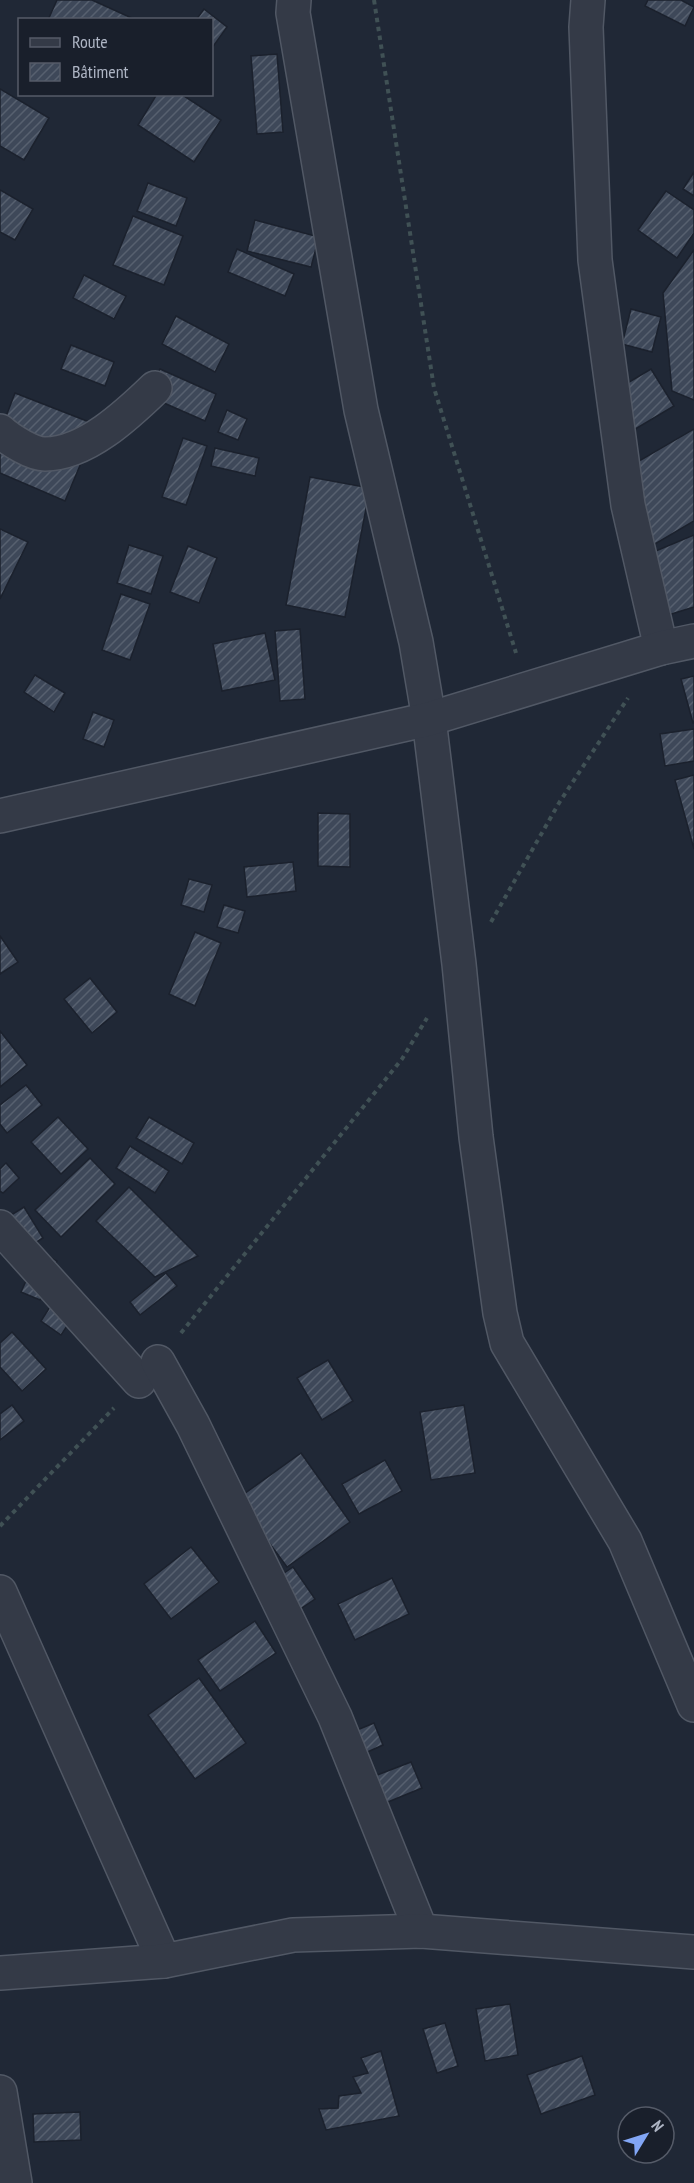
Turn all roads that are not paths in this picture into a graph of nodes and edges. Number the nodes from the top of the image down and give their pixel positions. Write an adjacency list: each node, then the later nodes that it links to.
1 (294, 0): 7 (street)
2 (588, 0): 6 (street)
3 (155, 388): 4 (street)
4 (0, 431)
5 (694, 641): 6 (street)
6 (661, 648): 7 (street)
7 (429, 719): 8 (street); 11 (street)
8 (0, 816)
9 (0, 1227): 12 (street)
10 (0, 1592): 14 (street)
11 (694, 1705)
12 (421, 1931): 13 (street); 14 (street)
13 (694, 1952)
14 (164, 1961): 15 (street)
15 (0, 1973)
16 (0, 2092): 17 (street)
17 (15, 2183)

